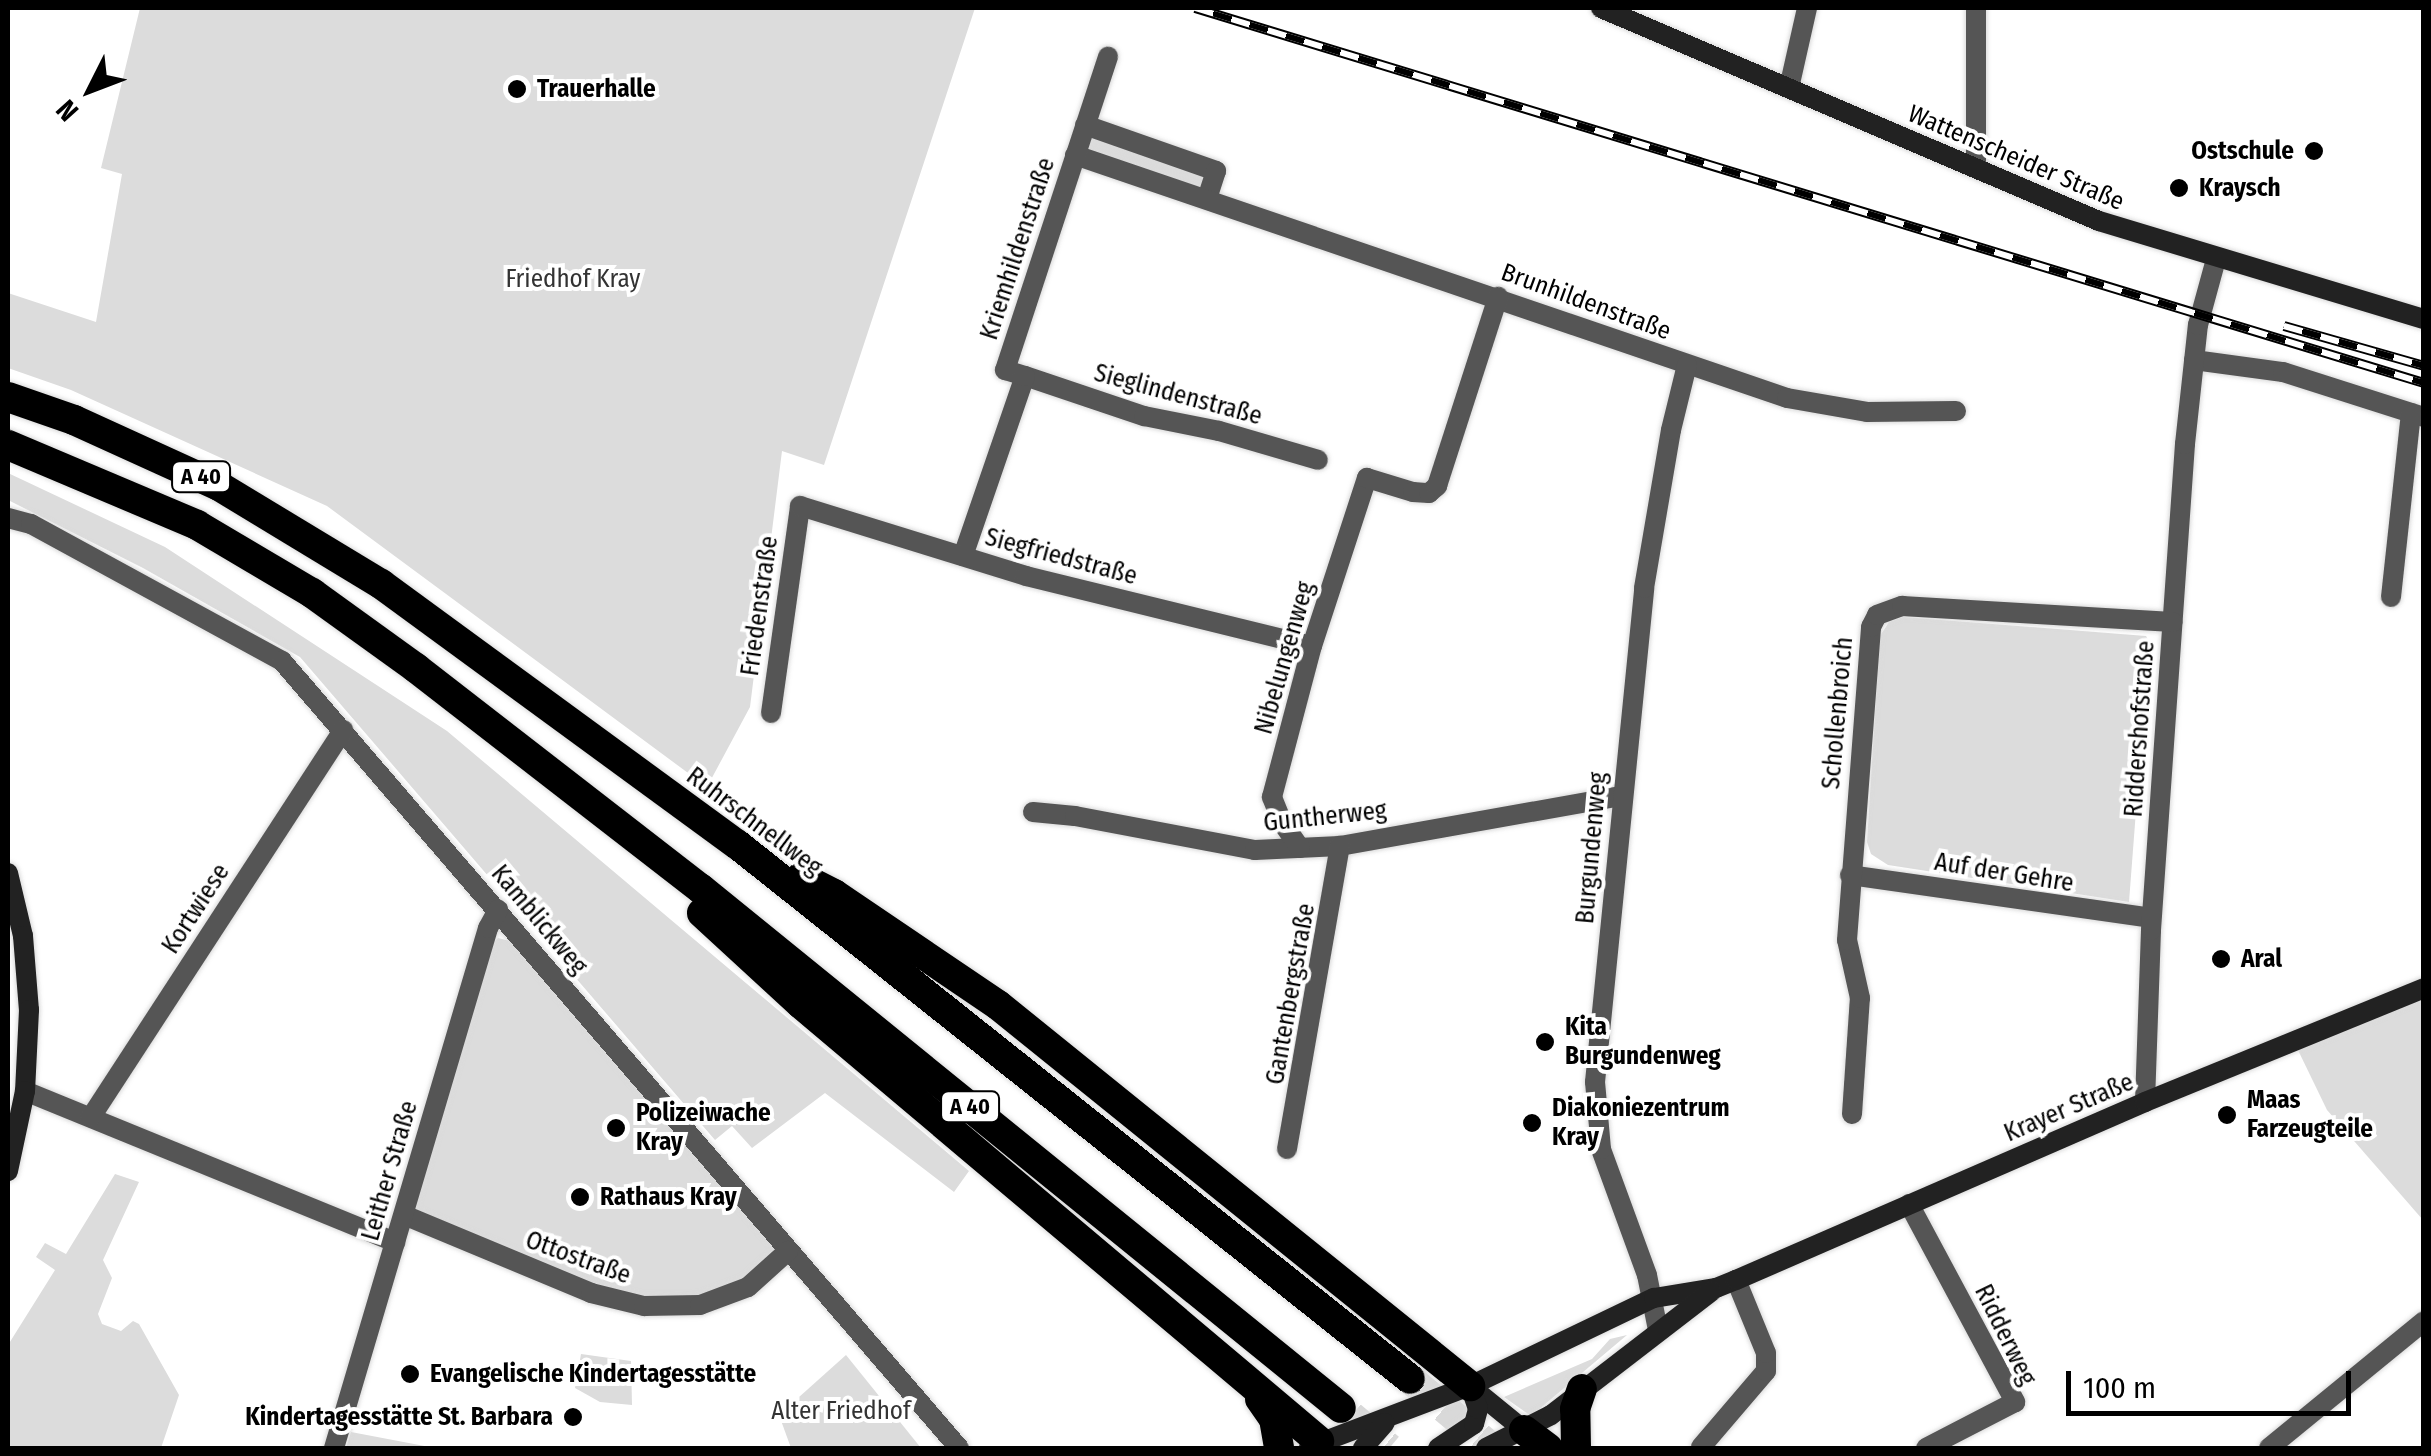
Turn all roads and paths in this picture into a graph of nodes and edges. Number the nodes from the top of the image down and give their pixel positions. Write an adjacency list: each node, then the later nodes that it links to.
1 (1601, 8): 5 (main road, Wattenscheider Straße)
2 (1807, 8): 5 (street)
3 (1976, 8): 8 (street)
4 (1108, 56): 6 (street, Kriemhildenstraße)
5 (1789, 88): 8 (main road, Wattenscheider Straße)
6 (1085, 125): 7 (street, Kriemhildenstraße); 9 (street)
7 (1075, 154): 9 (street, Brunhildenstraße); 15 (street, Kriemhildenstraße)
8 (1976, 168): 10 (main road, Wattenscheider Straße)
9 (1207, 198): 11 (street, Brunhildenstraße)
10 (2216, 259): 12 (main road, Wattenscheider Straße); 13 (street, Riddershofstraße)
11 (1498, 298): 14 (street, Brunhildenstraße); 26 (street, Nibelungenweg)
12 (2424, 319)
13 (2194, 360): 18 (street); 25 (street, Riddershofstraße)
14 (1687, 365): 17 (street, Brunhildenstraße); 29 (street, Burgundenweg)
15 (1025, 376): 20 (street, Sieglindenstraße); 23 (street)
16 (8, 397): 32 (highway, Ruhrschnellweg / A 40)
17 (1956, 411)
18 (2417, 415): 24 (street)
19 (8, 445): 30 (highway, A 40)
20 (1318, 460)
21 (800, 506): 23 (street, Siegfriedstraße); 27 (street, Friedenstraße)
22 (8, 518): 28 (street, Kamblickweg)
23 (963, 556): 26 (street, Siegfriedstraße)
24 (2390, 597)
25 (2173, 622): 36 (street, Schollenbroich); 38 (street, Riddershofstraße)
26 (1312, 646): 34 (street, Nibelungenweg)
27 (771, 713)
28 (343, 730): 37 (street, Kamblickweg); 43 (street, Kortwiese)
29 (1622, 796): 33 (street, Guntherweg); 51 (street, Burgundenweg)
30 (599, 808): 54 (highway); 58 (highway, A 40)
31 (1033, 812): 34 (street, Guntherweg)
32 (738, 844): 55 (highway, Ruhrschnellweg / A 40); 56 (highway)
33 (1340, 846): 34 (street, Guntherweg); 44 (street, Gantenbergstraße)
34 (1300, 848)
35 (8, 873): 40 (main road)
36 (1850, 875): 38 (street, Auf der Gehre); 42 (street, Schollenbroich)
37 (498, 910): 47 (street, Leither Straße); 49 (street, Kamblickweg)
38 (2152, 918): 41 (street, Riddershofstraße)
39 (2424, 988): 41 (main road, Krayer Straße)
40 (16, 1088): 43 (street); 45 (main road)
41 (2145, 1102): 46 (main road, Krayer Straße)
42 (1852, 1114)
43 (92, 1117): 48 (street)
44 (1287, 1149)
45 (8, 1171)
46 (1908, 1204): 50 (main road, Krayer Straße); 70 (street, Ridderweg)
47 (404, 1214): 48 (street, Leither Straße); 49 (street, Ottostraße)
48 (396, 1242): 63 (street, Leither Straße)
49 (788, 1251): 64 (street, Kamblickweg)
50 (1726, 1284): 51 (main road, Krayer Straße); 53 (main road, Krayer Straße); 62 (street)
51 (1654, 1298): 53 (street, Burgundenweg); 56 (main road, Krayer Straße)
52 (2424, 1321): 71 (street)
53 (1658, 1330): 57 (main road, Krayer Straße)
54 (1235, 1370): 61 (highway); 65 (highway)
55 (1410, 1379)
56 (1470, 1386): 59 (main road, Krayer Straße); 60 (main road); 67 (main road)
57 (1582, 1389): 60 (main road, Krayer Straße); 69 (highway)
58 (1340, 1408)
59 (1390, 1418): 61 (main road, Krayer Straße); 66 (main road)
60 (1536, 1439): 68 (main road, Krayer Straße)
61 (1318, 1446)
62 (1701, 1446)
63 (334, 1448)
64 (959, 1448)
65 (1279, 1448)
66 (1363, 1448)
67 (1438, 1448)
68 (1486, 1448)
69 (1576, 1448)
70 (1926, 1448)
71 (2270, 1448)

